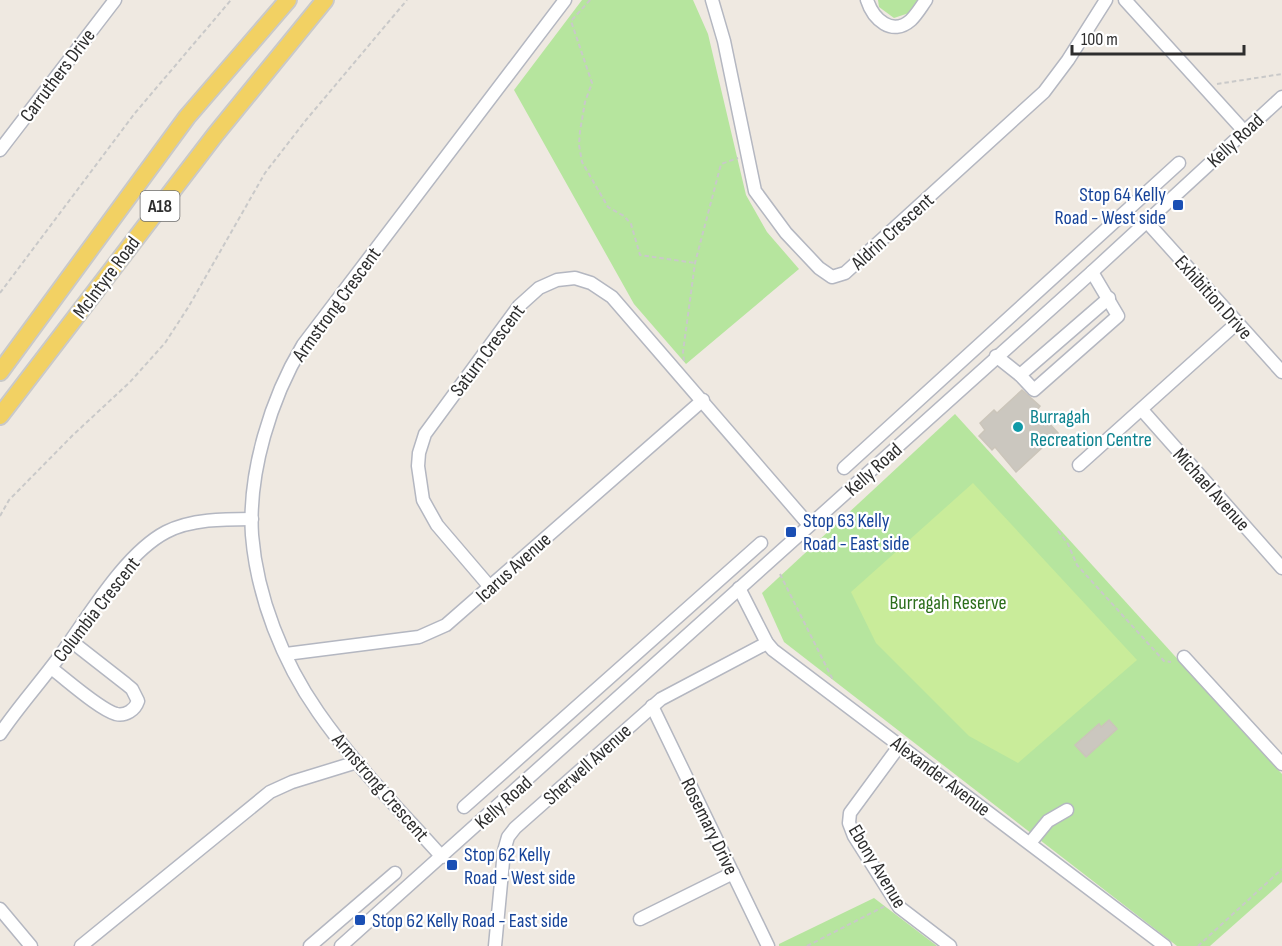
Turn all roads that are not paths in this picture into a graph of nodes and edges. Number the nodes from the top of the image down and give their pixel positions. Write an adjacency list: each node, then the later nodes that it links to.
1 (115, 0): 12 (street, Carruthers Drive)
2 (288, 0): 21 (main road, McIntyre Road / A18)
3 (325, 0): 26 (main road, McIntyre Road / A18)
4 (565, 0): 29 (street, Armstrong Crescent)
5 (712, 0): 8 (street, Aldrin Crescent)
6 (867, 0): 7 (street)
7 (926, 0)
8 (1106, 0)
9 (1125, 0): 11 (street)
10 (1282, 97): 11 (street, Kelly Road)
11 (1244, 131): 14 (street, Kelly Road)
12 (0, 150)
13 (1179, 163): 17 (street, Kelly Road)
14 (1147, 222): 15 (street, Kelly Road); 18 (street, Exhibition Drive)
15 (1092, 272): 16 (street); 19 (street, Kelly Road)
16 (1109, 298): 23 (street); 23 (street)
17 (1014, 312): 19 (street); 28 (street, Kelly Road)
18 (1237, 323): 22 (street, Exhibition Drive); 25 (street)
19 (1028, 328): 20 (street, Kelly Road)
20 (996, 356): 23 (street); 30 (street, Kelly Road)
21 (0, 372)
22 (1282, 372)
23 (1020, 375)
24 (703, 400): 30 (street, Saturn Crescent); 33 (street, Icarus Avenue); 33 (street, Saturn Crescent)
25 (1142, 410): 27 (street); 32 (street, Michael Avenue)
26 (0, 416)
27 (1079, 465)
28 (844, 468)
29 (252, 519): 35 (street, Columbia Crescent); 37 (street, Armstrong Crescent)
30 (809, 525): 34 (street, Kelly Road)
31 (761, 543): 39 (street, Kelly Road)
32 (1282, 568)
33 (490, 587): 37 (street, Icarus Avenue)
34 (739, 588): 36 (street, Alexander Avenue); 41 (street, Kelly Road)
35 (71, 641): 40 (street, Columbia Crescent); 40 (street)
36 (767, 643): 42 (street, Sherwell Avenue); 44 (street, Alexander Avenue)
37 (286, 654): 45 (street, Armstrong Crescent)
38 (1184, 657): 46 (street)
39 (623, 665): 41 (street); 47 (street, Kelly Road)
40 (51, 668): 43 (street, Columbia Crescent)
41 (637, 681): 50 (street, Kelly Road)
42 (652, 706): 52 (street, Rosemary Drive); 59 (street, Sherwell Avenue)
43 (0, 734)
44 (900, 745): 49 (street, Alexander Avenue); 61 (street, Ebony Avenue)
45 (357, 762): 50 (street, Armstrong Crescent); 56 (street)
46 (1282, 764)
47 (464, 807)
48 (1067, 810): 49 (street)
49 (1030, 843): 62 (street, Alexander Avenue)
50 (442, 857): 58 (street, Kelly Road)
51 (395, 873): 57 (street)
52 (733, 873): 54 (street); 60 (street, Rosemary Drive)
53 (0, 909): 55 (street)
54 (640, 919)
55 (31, 946)
56 (81, 946)
57 (310, 946)
58 (341, 946)
59 (495, 946)
60 (768, 946)
61 (951, 946)
62 (1165, 946)

